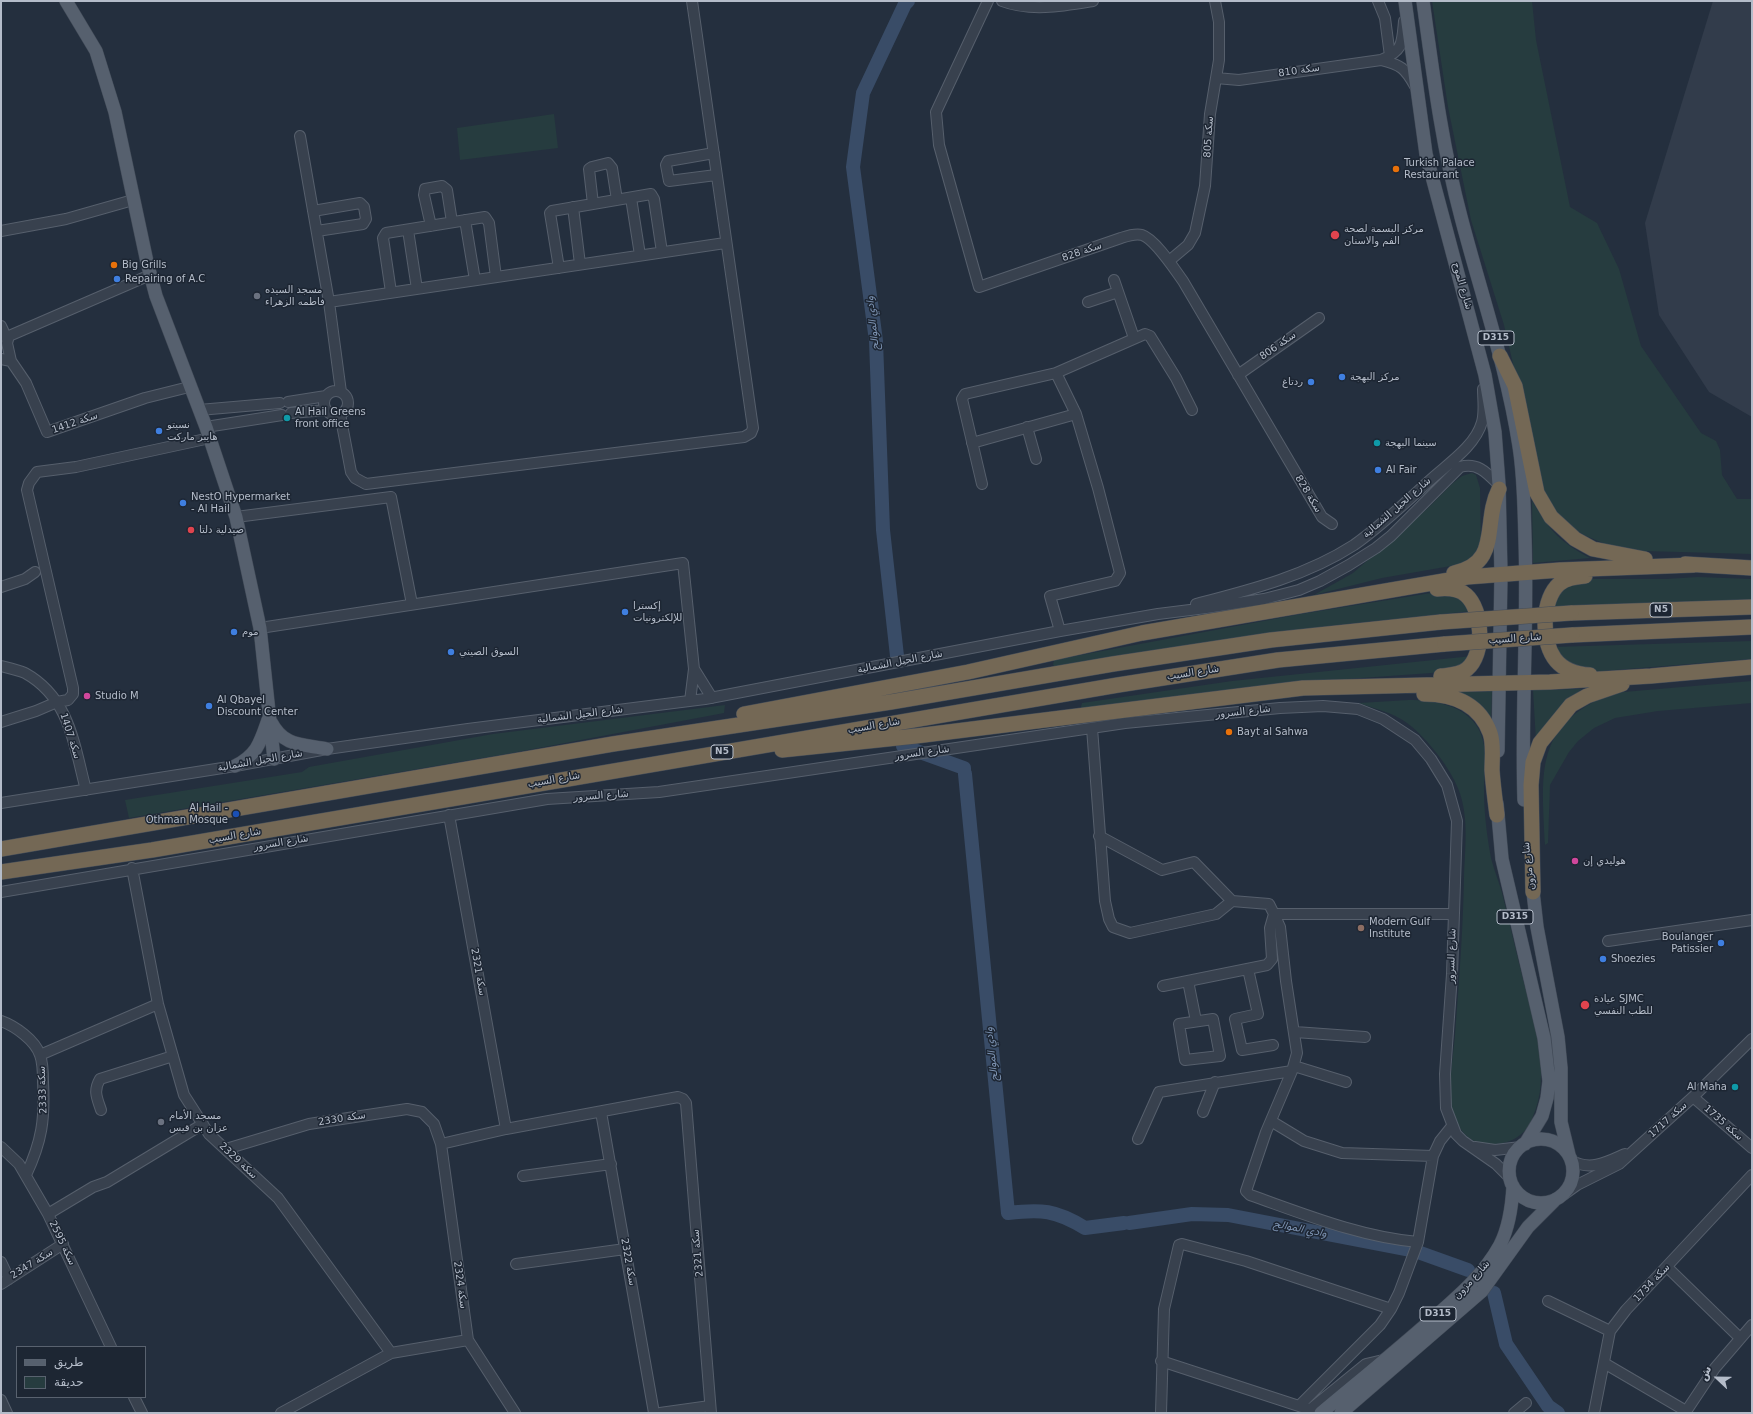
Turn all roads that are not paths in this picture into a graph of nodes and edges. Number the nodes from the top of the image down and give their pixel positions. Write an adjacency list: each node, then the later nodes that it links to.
1 (66, 1): 18 (main road)
2 (692, 1): 15 (street)
3 (988, 1): 32 (street, سكة 828)
4 (1002, 1): 9 (street)
5 (1093, 1): 9 (street)
6 (1215, 1): 12 (street, سكة 805)
7 (1378, 1): 11 (street)
8 (1423, 1): 48 (main road, شارع الموج / D315)
9 (1066, 3)
10 (1406, 4): 11 (street); 13 (main road, شارع الموج / D315)
11 (1386, 58): 12 (street, سكة 810); 13 (street, سكة 810)
12 (1216, 78): 32 (street, سكة 805)
13 (1418, 91): 53 (main road, شارع الموج / D315)
14 (300, 136): 22 (street)
15 (714, 153): 16 (street); 16 (street)
16 (716, 174): 29 (street)
17 (631, 198): 19 (street); 30 (street); 31 (street)
18 (133, 200): 27 (street); 35 (main road)
19 (617, 200): 20 (street); 20 (street)
20 (593, 204): 21 (street)
21 (572, 207): 33 (street); 34 (street)
22 (313, 211): 28 (street); 28 (street)
23 (465, 220): 24 (street); 36 (street); 37 (street)
24 (452, 222): 25 (street); 25 (street)
25 (431, 226): 26 (street)
26 (408, 230): 39 (street); 40 (street)
27 (1, 231)
28 (317, 232): 42 (street)
29 (725, 243): 30 (street); 60 (street)
30 (662, 252): 31 (street)
31 (640, 255): 33 (street)
32 (1169, 261): 52 (street, سكة 828)
33 (580, 264): 34 (street)
34 (558, 268): 36 (street)
35 (150, 275): 46 (street); 54 (main road)
36 (496, 277): 37 (street)
37 (475, 280): 39 (street)
38 (1114, 280): 41 (street)
39 (417, 289): 40 (street)
40 (391, 292): 42 (street)
41 (1118, 292): 43 (street); 47 (street)
42 (329, 302): 55 (street)
43 (1088, 302)
44 (1318, 318): 52 (street, سكة 806)
45 (1, 326): 46 (street)
46 (7, 338): 50 (street)
47 (1134, 338): 51 (street); 59 (street)
48 (1500, 356): 72 (highway); 76 (main road, شارع الموج / D315)
49 (1, 359): 50 (street)
50 (12, 361): 54 (street, سكة 1412)
51 (1056, 373): 61 (street); 64 (street)
52 (1238, 374): 69 (street, سكة 828)
53 (1485, 375): 67 (main road, شارع الموج / D315); 70 (street, شارع الحيل الشمالية)
54 (189, 387): 57 (main road)
55 (341, 392): 56 (street); 60 (street)
56 (326, 396): 57 (street); 58 (street)
57 (199, 410): 63 (main road)
58 (326, 410): 60 (street); 63 (street)
59 (1192, 410)
60 (340, 414)
61 (1076, 414): 62 (street); 86 (street)
62 (1027, 427): 64 (street); 65 (street)
63 (208, 433): 68 (main road); 97 (street)
64 (972, 442): 66 (street)
65 (1036, 459)
66 (982, 484)
67 (1499, 487): 71 (street, شارع الحيل الشمالية); 77 (main road, شارع الموج / D315); 80 (highway)
68 (236, 517): 81 (street); 85 (main road)
69 (1332, 524)
70 (1377, 528): 71 (street); 83 (street, شارع الحيل الشمالية)
71 (1376, 548): 83 (street, شارع الحيل الشمالية)
72 (1694, 565): 73 (highway); 74 (highway)
73 (1655, 566): 76 (highway); 90 (highway)
74 (1752, 568)
75 (35, 572): 78 (street)
76 (1526, 573): 77 (highway); 91 (main road, شارع مزون / D315)
77 (1501, 574): 79 (highway); 92 (main road, D315)
78 (1, 587)
79 (1388, 591): 80 (highway); 93 (highway)
80 (1370, 593): 101 (highway)
81 (412, 604): 85 (street); 89 (street)
82 (1752, 607): 101 (highway, شارع السيب / N5, bridge)
83 (1158, 614): 86 (street, شارع الحيل الشمالية)
84 (1752, 627): 103 (highway, شارع السيب / N5, bridge)
85 (260, 628): 98 (main road)
86 (1060, 631): 95 (street, شارع الحيل الشمالية)
87 (1, 666): 97 (street, سكة 1407)
88 (1752, 667): 90 (highway)
89 (694, 670): 95 (street); 96 (street)
90 (1670, 674): 91 (highway); 115 (highway)
91 (1524, 682): 92 (highway); 115 (main road, شارع مزون / D315)
92 (1498, 683): 93 (highway); 109 (main road, D315)
93 (1366, 686): 94 (highway)
94 (1304, 688): 103 (highway); 109 (highway)
95 (712, 698): 96 (street, شارع الحيل الشمالية)
96 (690, 701): 102 (street, شارع الحيل الشمالية)
97 (57, 702): 99 (street); 106 (street, سكة 1407)
98 (269, 717): 102 (main road); 104 (main road); 105 (main road)
99 (1, 722)
100 (1092, 728): 108 (street, شارع السرور); 110 (street); 118 (street, شارع السرور)
101 (613, 744): 111 (highway, شارع السيب / N5)
102 (327, 749): 104 (street, شارع الحيل الشمالية)
103 (697, 756): 113 (highway, شارع السيب / N5)
104 (274, 759): 105 (street, شارع الحيل الشمالية)
105 (235, 766): 106 (street, شارع الحيل الشمالية)
106 (86, 790): 107 (street, شارع الحيل الشمالية)
107 (1, 803)
108 (449, 815): 112 (street, شارع السرور); 143 (street, سكة 2321)
109 (1497, 815): 146 (main road, D315)
110 (1099, 836): 116 (street); 116 (street)
111 (1, 849)
112 (132, 868): 114 (street, شارع السرور); 124 (street, سكة 2329)
113 (1, 872)
114 (1, 892)
115 (1533, 892): 153 (main road, شارع مزون / D315)
116 (1232, 901): 117 (street)
117 (1274, 914): 118 (street); 121 (street); 127 (street)
118 (1454, 914): 142 (street, شارع السرور)
119 (1752, 920): 120 (street)
120 (1608, 941)
121 (1248, 969): 122 (street); 130 (street)
122 (1188, 981): 123 (street); 126 (street)
123 (1163, 986)
124 (158, 1004): 131 (street); 132 (street, سكة 2329)
125 (1, 1021): 131 (street, سكة 2333)
126 (1196, 1021): 126 (street)
127 (1295, 1032): 128 (street); 133 (street)
128 (1365, 1037)
129 (1752, 1039): 136 (street, سكة 1717)
130 (1274, 1045)
131 (40, 1055): 155 (street, سكة 2333)
132 (173, 1056): 137 (street); 141 (street, سكة 2329)
133 (1293, 1069): 134 (street); 135 (street); 140 (street)
134 (1215, 1082): 139 (street); 144 (street)
135 (1346, 1082)
136 (1693, 1097): 149 (street, سكة 1735); 151 (street, سكة 1717)
137 (101, 1110)
138 (601, 1112): 143 (street); 154 (street, سكة 2322); 183 (street, سكة 2321)
139 (1203, 1112)
140 (1271, 1121): 152 (street); 161 (street)
141 (202, 1124): 150 (street, سكة 2329); 160 (street)
142 (1452, 1126): 147 (street, شارع السرور); 152 (street)
143 (506, 1129): 145 (street)
144 (1138, 1139)
145 (441, 1144): 150 (street, سكة 2330); 173 (street, سكة 2324)
146 (1523, 1145): 147 (street); 153 (main road); 158 (main road, D315)
147 (1471, 1146): 158 (street, شارع السرور)
148 (1, 1147): 155 (street, سكة 2595)
149 (1752, 1148)
150 (226, 1149): 175 (street, سكة 2329)
151 (1634, 1150): 153 (street, سكة 1717); 159 (street, سكة 1717)
152 (1433, 1156): 161 (street)
153 (1570, 1158): 159 (main road, D315)
154 (611, 1164): 157 (street); 163 (street, سكة 2322)
155 (26, 1175): 160 (street, سكة 2595)
156 (1752, 1175): 166 (street, سكة 1734)
157 (523, 1176)
158 (1511, 1182): 159 (main road); 176 (main road, شارع مزون / D315)
159 (1558, 1198): 193 (main road, شارع مزون / D315)
160 (48, 1214): 162 (street, سكة 2595)
161 (1418, 1242): 169 (street)
162 (63, 1244): 167 (street, سكة 2347); 174 (street, سكة 2595)
163 (625, 1249): 165 (street); 189 (street, سكة 2322)
164 (1, 1262): 167 (street)
165 (516, 1264)
166 (1667, 1267): 171 (street, سكة 1734); 172 (street)
167 (5, 1282)
168 (1548, 1301): 171 (street)
169 (1391, 1309): 177 (street); 182 (street)
170 (1752, 1325): 172 (street)
171 (1610, 1331): 178 (street, سكة 1734)
172 (1740, 1338): 184 (street)
173 (468, 1340): 175 (street); 188 (street, سكة 2324)
174 (111, 1346)
175 (391, 1353): 187 (street)
176 (1386, 1359): 182 (street); 192 (main road, شارع مزون / D315)
177 (1161, 1361): 182 (street); 191 (street)
178 (1604, 1363): 184 (street); 195 (street, سكة 1734)
179 (134, 1398): 186 (street)
180 (1, 1400): 185 (street)
181 (1526, 1403): 194 (street)
182 (1299, 1406)
183 (710, 1410): 190 (street)
184 (1686, 1412)
185 (7, 1413)
186 (142, 1413)
187 (281, 1413)
188 (515, 1413)
189 (654, 1413)
190 (660, 1413)
191 (1161, 1413)
192 (1321, 1413)
193 (1341, 1413)
194 (1514, 1413)
195 (1594, 1413)

